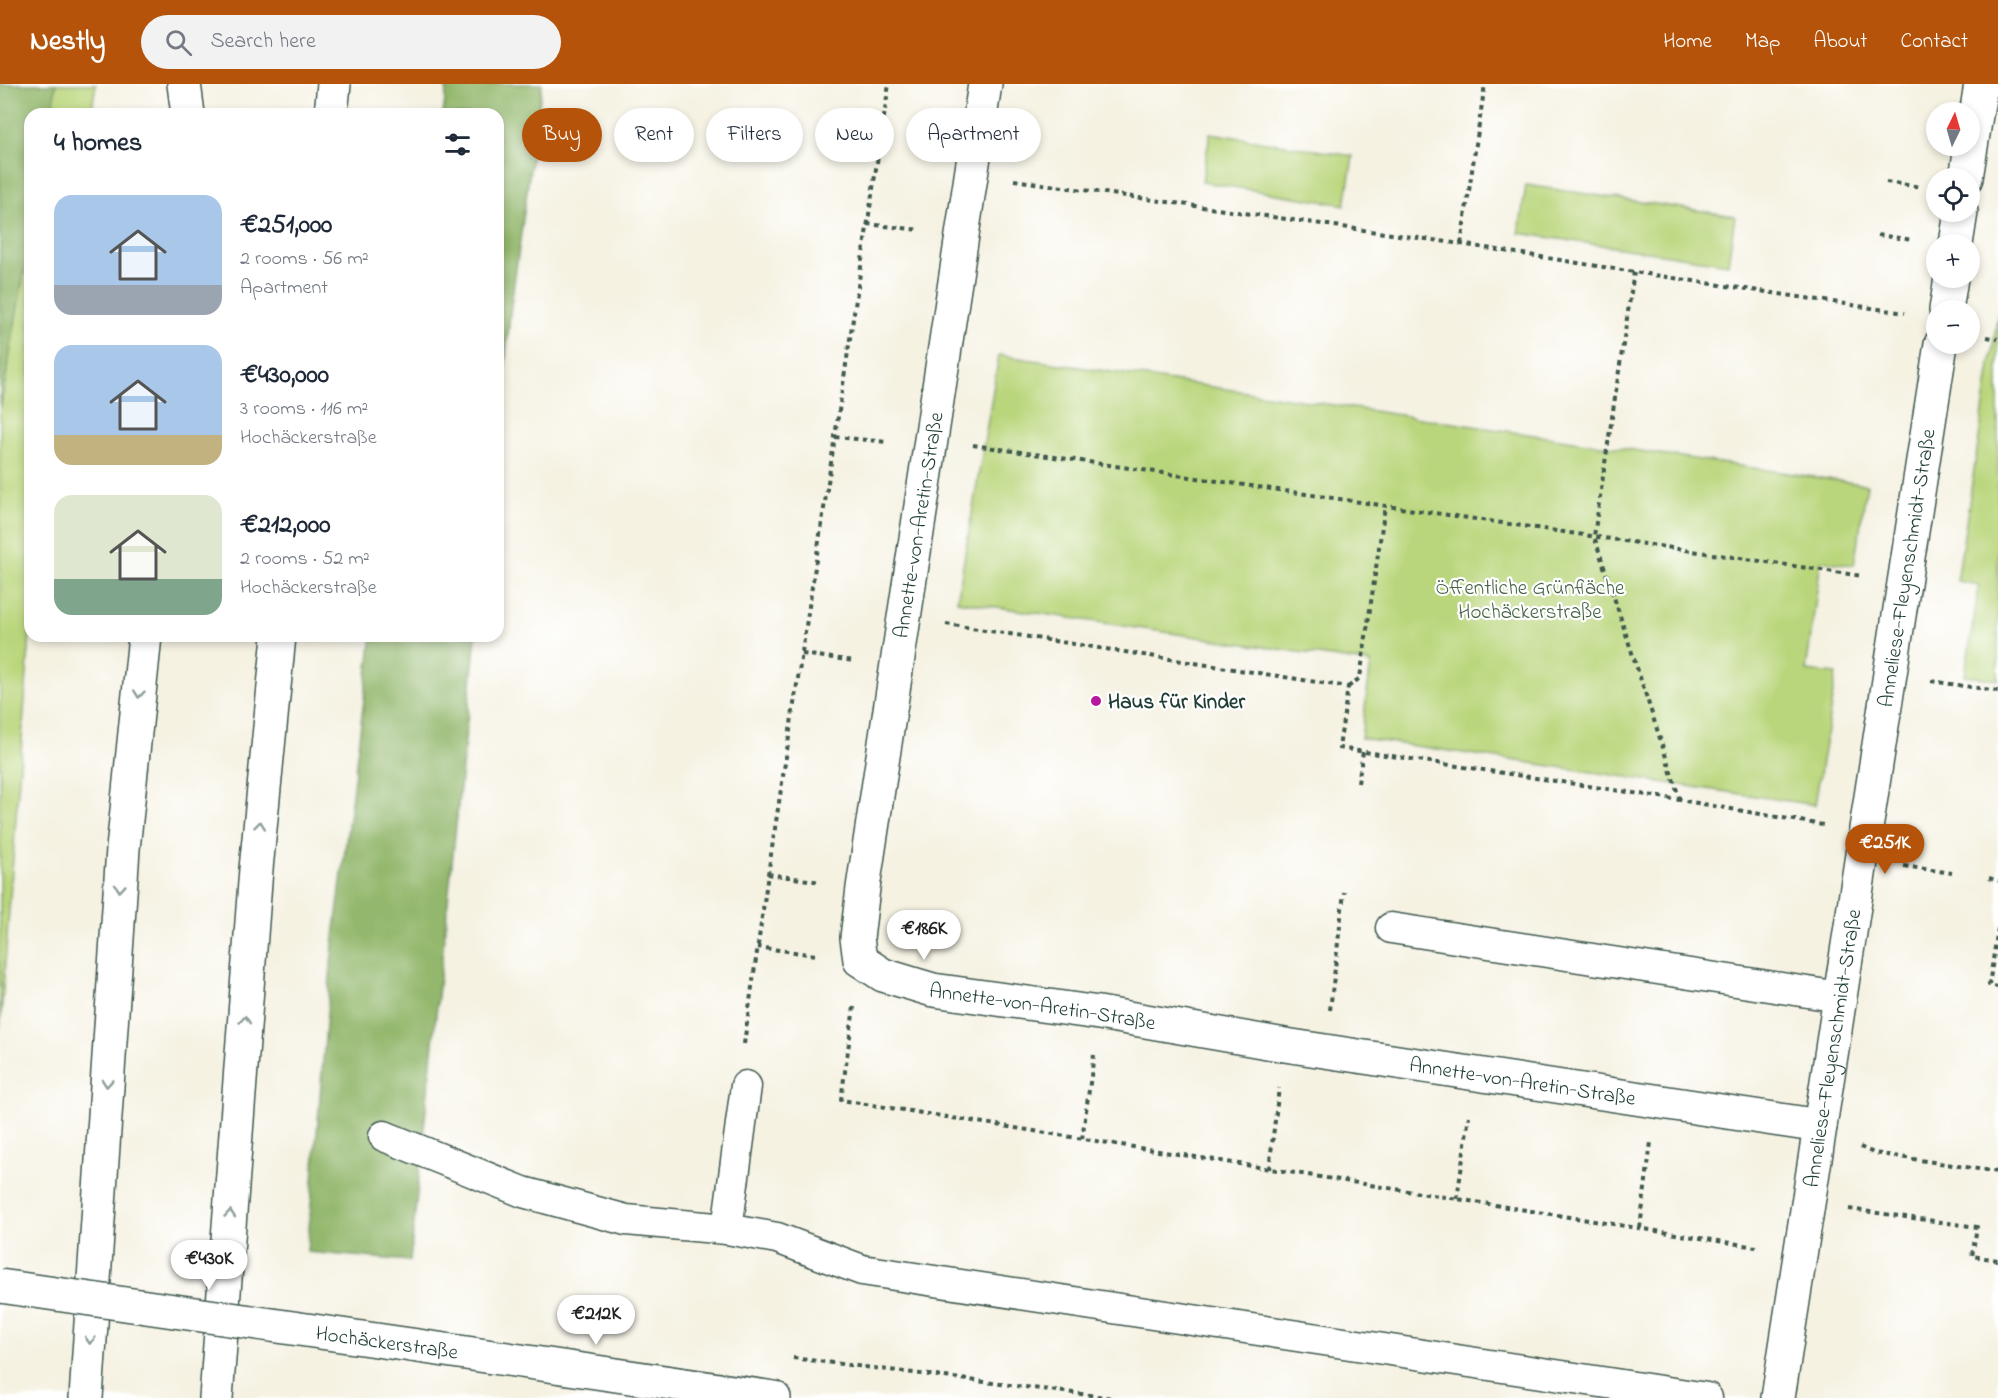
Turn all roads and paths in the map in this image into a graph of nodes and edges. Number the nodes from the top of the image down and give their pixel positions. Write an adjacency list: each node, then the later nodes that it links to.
1 (184, 84): 8 (main road)
2 (209, 84): 9 (main road)
3 (334, 84): 10 (main road)
4 (889, 84): 15 (path)
5 (985, 84): 12 (main road, Annette-von-Aretin-Straße)
6 (1485, 84): 19 (path)
7 (1981, 84): 11 (main road)
8 (187, 108)
9 (206, 108)
10 (332, 108)
11 (1968, 168)
12 (972, 173): 17 (main road, Annette-von-Aretin-Straße); 19 (path)
13 (1886, 182): 14 (path)
14 (1921, 187)
15 (867, 224): 17 (path); 25 (path)
16 (1878, 235): 18 (path)
17 (962, 236): 27 (main road, Annette-von-Aretin-Straße)
18 (1913, 240)
19 (1461, 244): 20 (path)
20 (1634, 272): 21 (path); 29 (path)
21 (1911, 314)
22 (1988, 337): 23 (path)
23 (1998, 339)
24 (1939, 354): 40 (main road, Anneliese-Fleyenschmidt-Straße)
25 (835, 437): 27 (path); 34 (path)
26 (991, 446): 28 (path)
27 (930, 447): 31 (main road, Annette-von-Aretin-Straße)
28 (1385, 506): 29 (path); 36 (path)
29 (1594, 536): 30 (path); 39 (path)
30 (1818, 570)
31 (904, 618): 35 (main road, Annette-von-Aretin-Straße); 36 (path)
32 (144, 642): 62 (main road, one-way to 62)
33 (278, 642): 63 (main road, one-way to 33)
34 (802, 654): 35 (path); 41 (path)
35 (897, 668): 44 (main road, Annette-von-Aretin-Straße)
36 (1348, 687): 37 (path)
37 (1363, 752): 38 (path); 39 (path)
38 (1358, 783)
39 (1680, 800): 40 (path)
40 (1866, 830): 51 (main road, Anneliese-Fleyenschmidt-Straße)
41 (768, 874): 44 (path); 48 (path)
42 (1989, 878): 43 (path)
43 (1998, 880)
44 (863, 888): 49 (main road, Annette-von-Aretin-Straße)
45 (1344, 892): 52 (path)
46 (1391, 928): 51 (lane)
47 (1998, 928): 50 (path)
48 (757, 947): 49 (path); 53 (path)
49 (860, 960): 52 (main road, Annette-von-Aretin-Straße); 59 (path)
50 (1998, 987)
51 (1840, 997): 54 (main road, Anneliese-Fleyenschmidt-Straße)
52 (1325, 1051): 54 (main road, Annette-von-Aretin-Straße)
53 (746, 1086): 58 (lane)
54 (1820, 1126): 56 (path); 66 (main road, Anneliese-Fleyenschmidt-Straße)
55 (384, 1136): 58 (lane)
56 (1998, 1172)
57 (1848, 1209): 60 (path)
58 (727, 1229): 65 (lane)
59 (1756, 1248)
60 (1998, 1260)
61 (0, 1286): 64 (main road, Hochäckerstraße, bridge)
62 (86, 1398)
63 (216, 1398)
64 (774, 1398)
65 (1707, 1398)
66 (1778, 1398)

